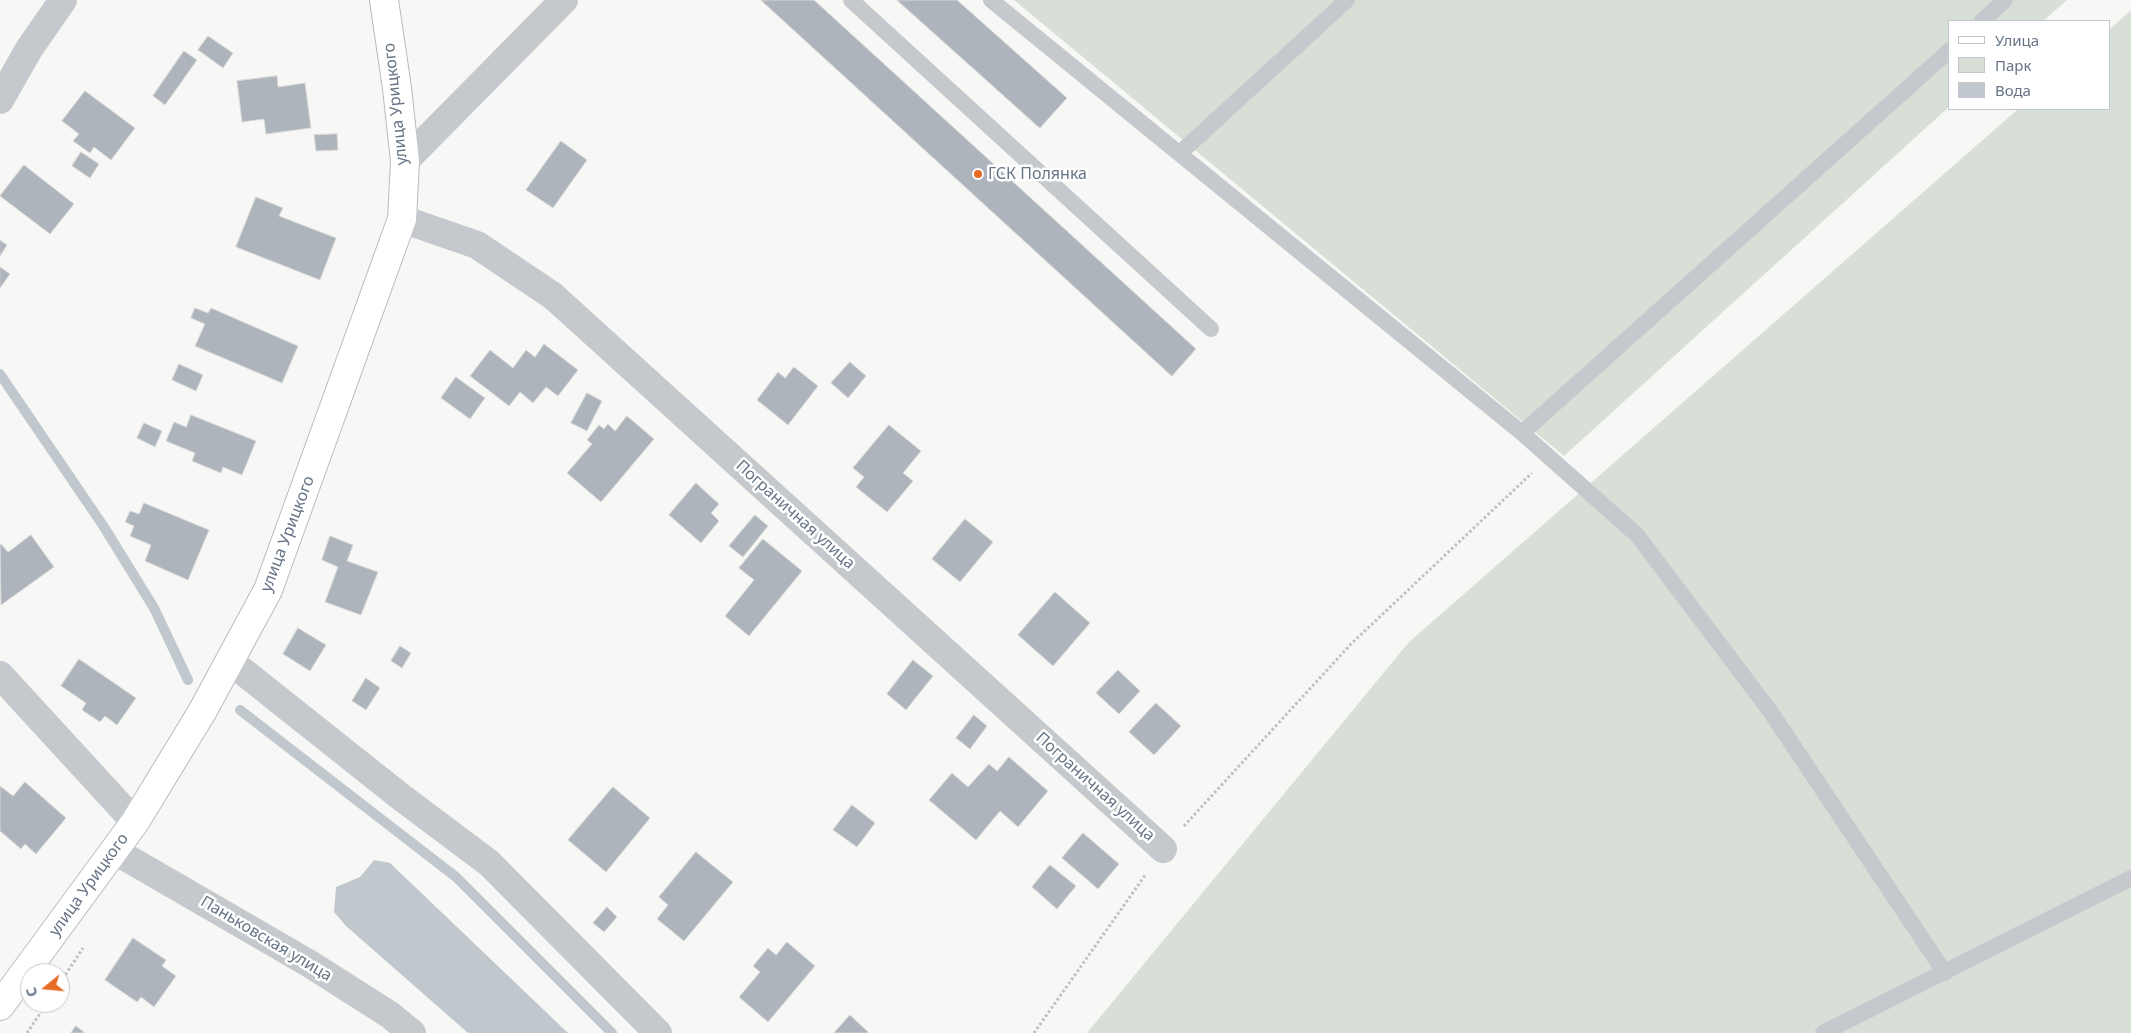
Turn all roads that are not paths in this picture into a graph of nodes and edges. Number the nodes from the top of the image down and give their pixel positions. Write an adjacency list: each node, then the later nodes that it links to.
1 (63, 0): 10 (street)
2 (384, 0): 12 (main road, улица Урицкого)
3 (564, 0): 12 (street)
4 (851, 0): 14 (lane)
5 (990, 0): 11 (lane)
6 (1347, 0): 11 (lane)
7 (2006, 0): 8 (lane)
8 (1983, 20)
9 (1948, 52): 15 (lane)
10 (0, 100)
11 (1180, 153): 15 (lane)
12 (404, 162): 13 (main road, улица Урицкого)
13 (402, 219): 16 (main road, улица Урицкого); 19 (street, Пограничная улица)
14 (1211, 329)
15 (1522, 433): 22 (lane)
16 (231, 662): 18 (main road, улица Урицкого); 25 (street)
17 (0, 675): 18 (street)
18 (135, 822): 20 (main road, улица Урицкого)
19 (1163, 849)
20 (115, 850): 23 (main road, улица Урицкого); 24 (street, Паньковская улица)
21 (2131, 878): 22 (lane)
22 (1945, 973): 26 (lane)
23 (0, 1006)
24 (412, 1033)
25 (658, 1033)
26 (1823, 1033)

